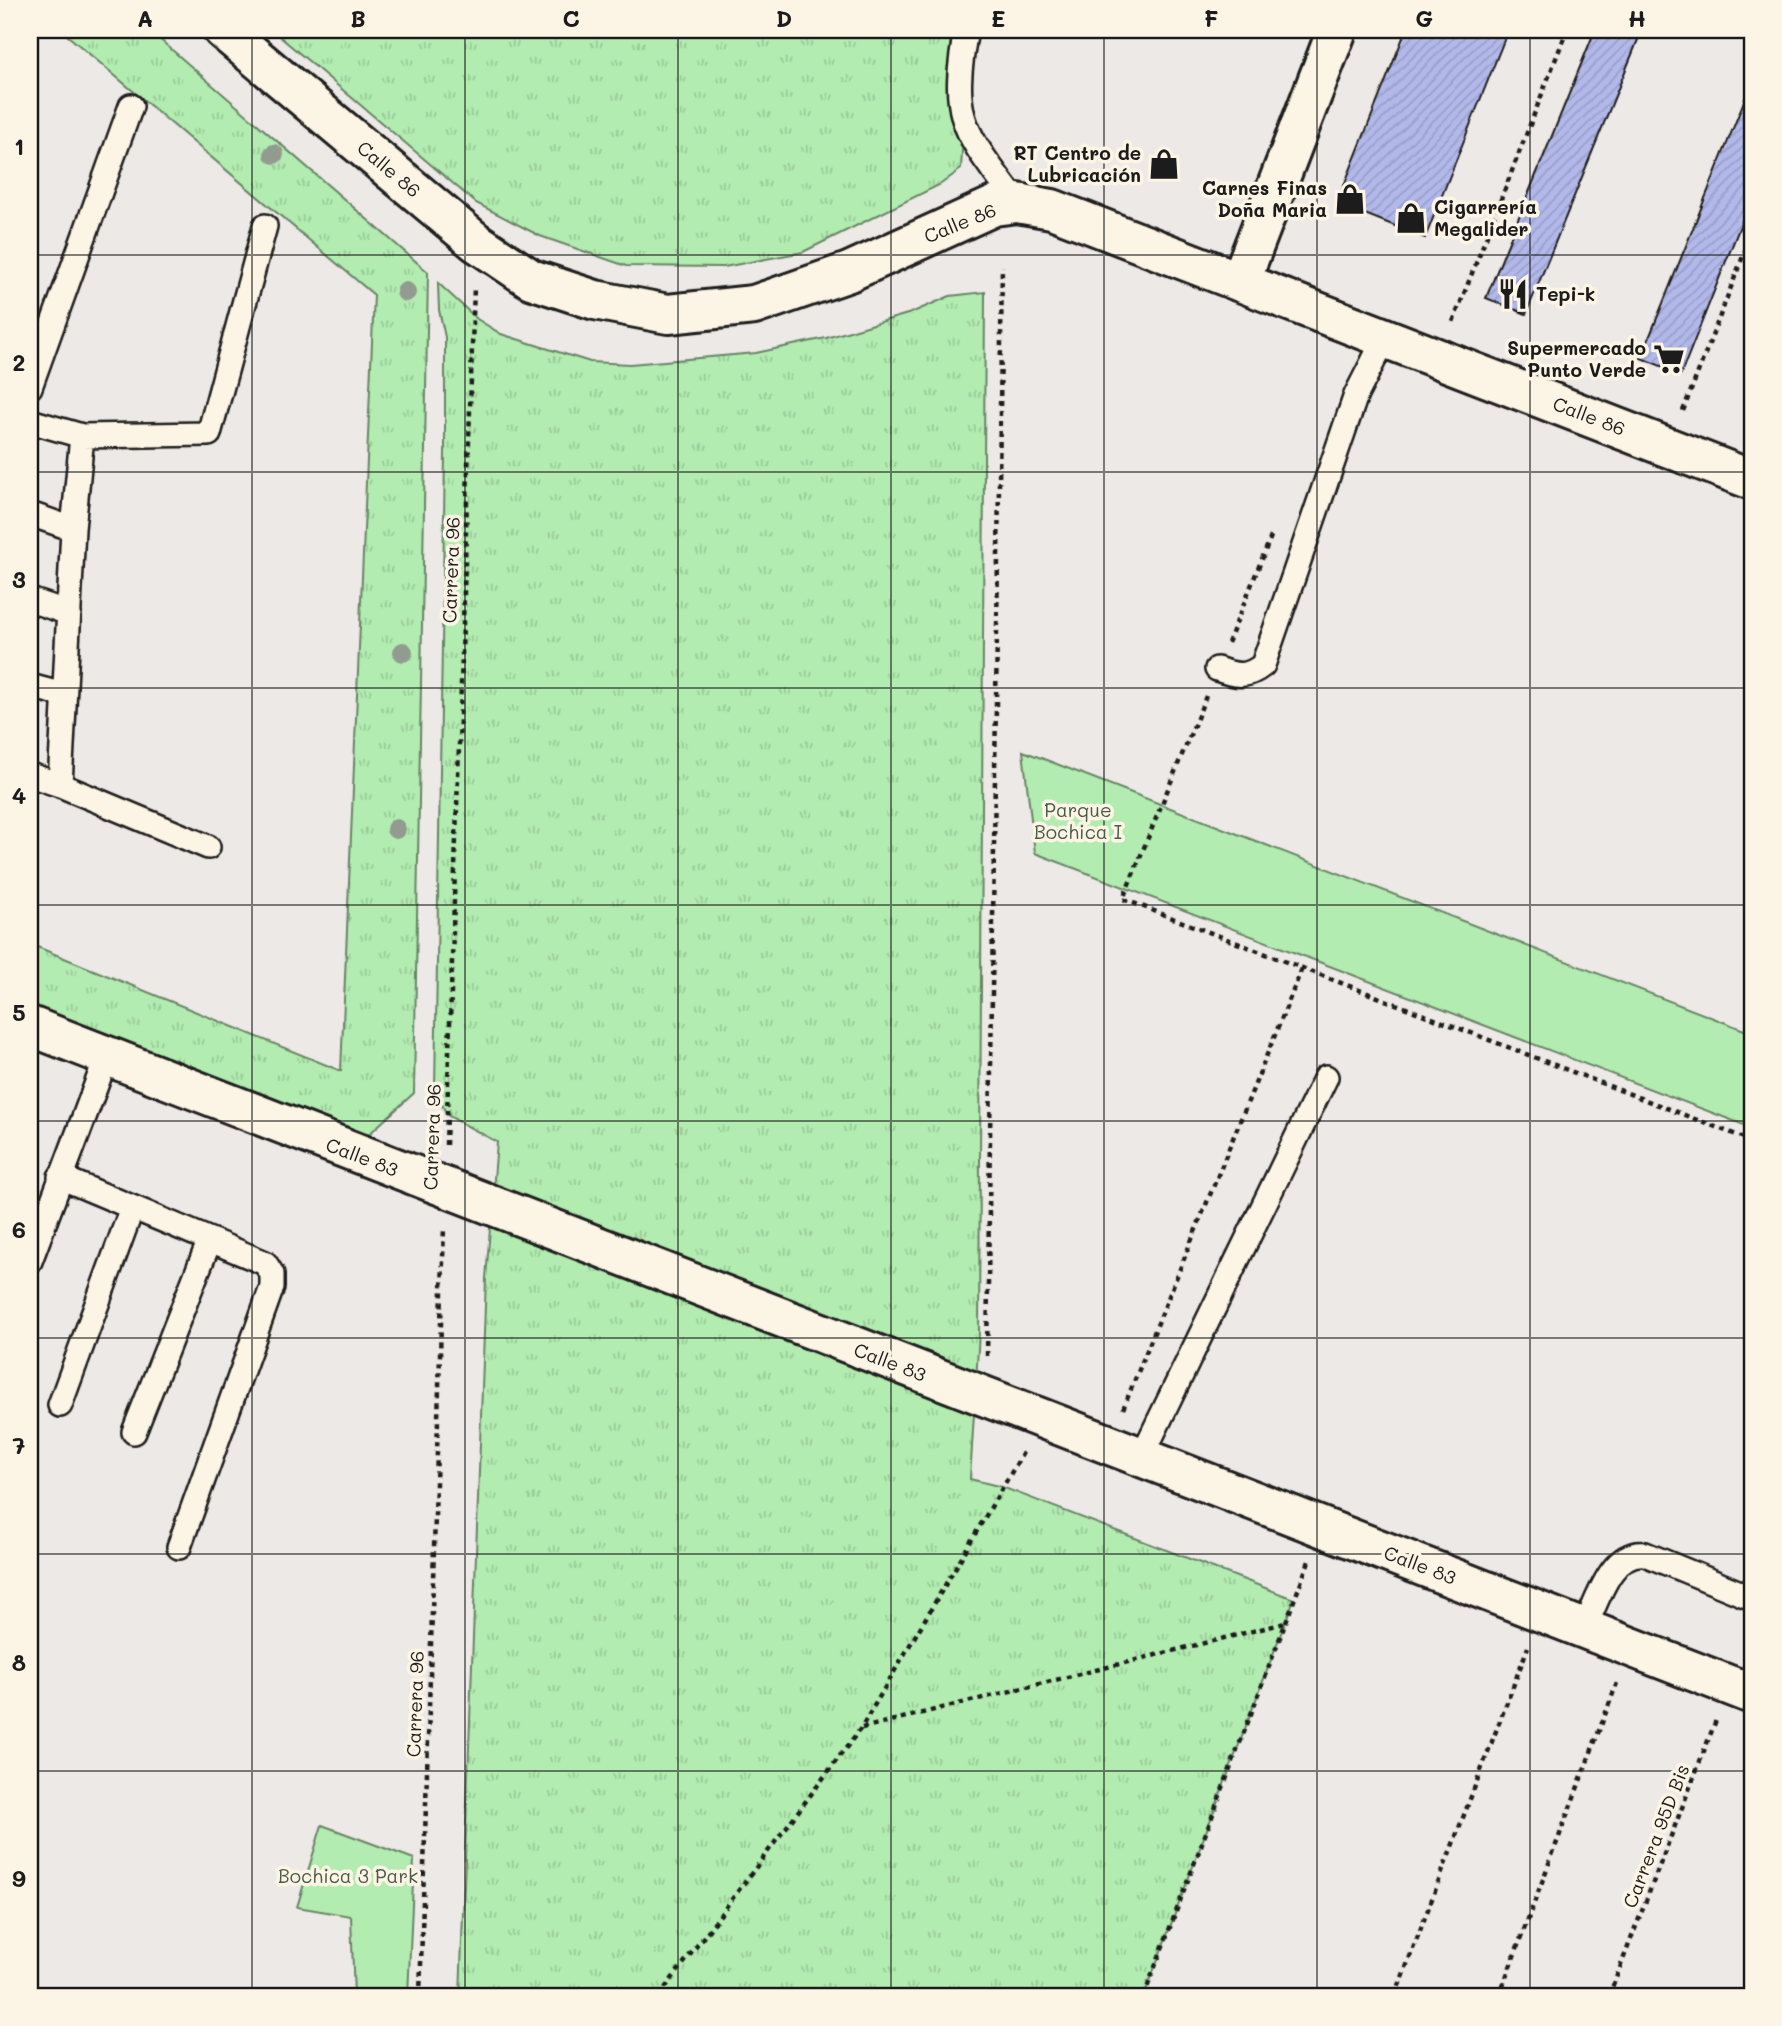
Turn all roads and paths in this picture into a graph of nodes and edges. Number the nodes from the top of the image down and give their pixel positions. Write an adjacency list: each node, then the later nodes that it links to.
1 (223, 30): 6 (street, Calle 86)
2 (966, 30): 6 (lane)
3 (1337, 30): 11 (street)
4 (1567, 30): 12 (path)
5 (131, 106): 14 (lane)
6 (1017, 203): 11 (street, Calle 86)
7 (265, 226): 17 (lane)
8 (1752, 233): 15 (path)
9 (1002, 266): 40 (path)
10 (474, 279): 36 (path, Carrera 96)
11 (1240, 282): 13 (street, Calle 86)
12 (1451, 327)
13 (1385, 338): 18 (street, Calle 86); 23 (lane)
14 (30, 387)
15 (1684, 411)
16 (30, 421): 17 (lane)
17 (82, 436): 20 (lane)
18 (1752, 480)
19 (30, 514): 20 (lane)
20 (73, 529): 22 (lane)
21 (30, 600): 22 (lane)
22 (69, 612): 25 (lane)
23 (1217, 669)
24 (30, 686): 25 (lane)
25 (64, 695): 27 (lane)
26 (30, 775): 27 (lane)
27 (60, 785): 28 (lane)
28 (208, 847)
29 (1123, 899): 30 (path)
30 (1303, 967): 34 (path); 44 (path)
31 (30, 1026): 32 (street, Calle 83)
32 (107, 1056): 35 (lane); 36 (street, Calle 83)
33 (1326, 1077): 44 (lane)
34 (1752, 1140)
35 (60, 1177): 37 (lane); 39 (lane)
36 (445, 1189): 40 (street, Calle 83); 55 (path, Carrera 96)
37 (132, 1208): 38 (lane); 41 (lane)
38 (209, 1242): 43 (lane); 46 (lane)
39 (30, 1261)
40 (986, 1399): 42 (street, Calle 83)
41 (60, 1405)
42 (1043, 1421): 44 (street, Calle 83); 53 (path)
43 (134, 1432)
44 (1125, 1452): 45 (street, Calle 83)
45 (1321, 1527): 48 (street, Calle 83); 49 (path)
46 (179, 1547)
47 (1752, 1598): 50 (lane)
48 (1541, 1613): 50 (street, Calle 83); 58 (path)
49 (1285, 1623): 53 (path); 57 (path)
50 (1584, 1629): 51 (street, Calle 83)
51 (1630, 1647): 52 (street, Calle 83); 59 (path)
52 (1741, 1690): 60 (path, Carrera 95D Bis)
53 (861, 1728): 56 (path)
54 (1752, 1970): 61 (path)
55 (420, 1996)
56 (659, 1996)
57 (1144, 1996)
58 (1395, 1996)
59 (1499, 1996)
60 (1609, 1996)
61 (1742, 1996)

